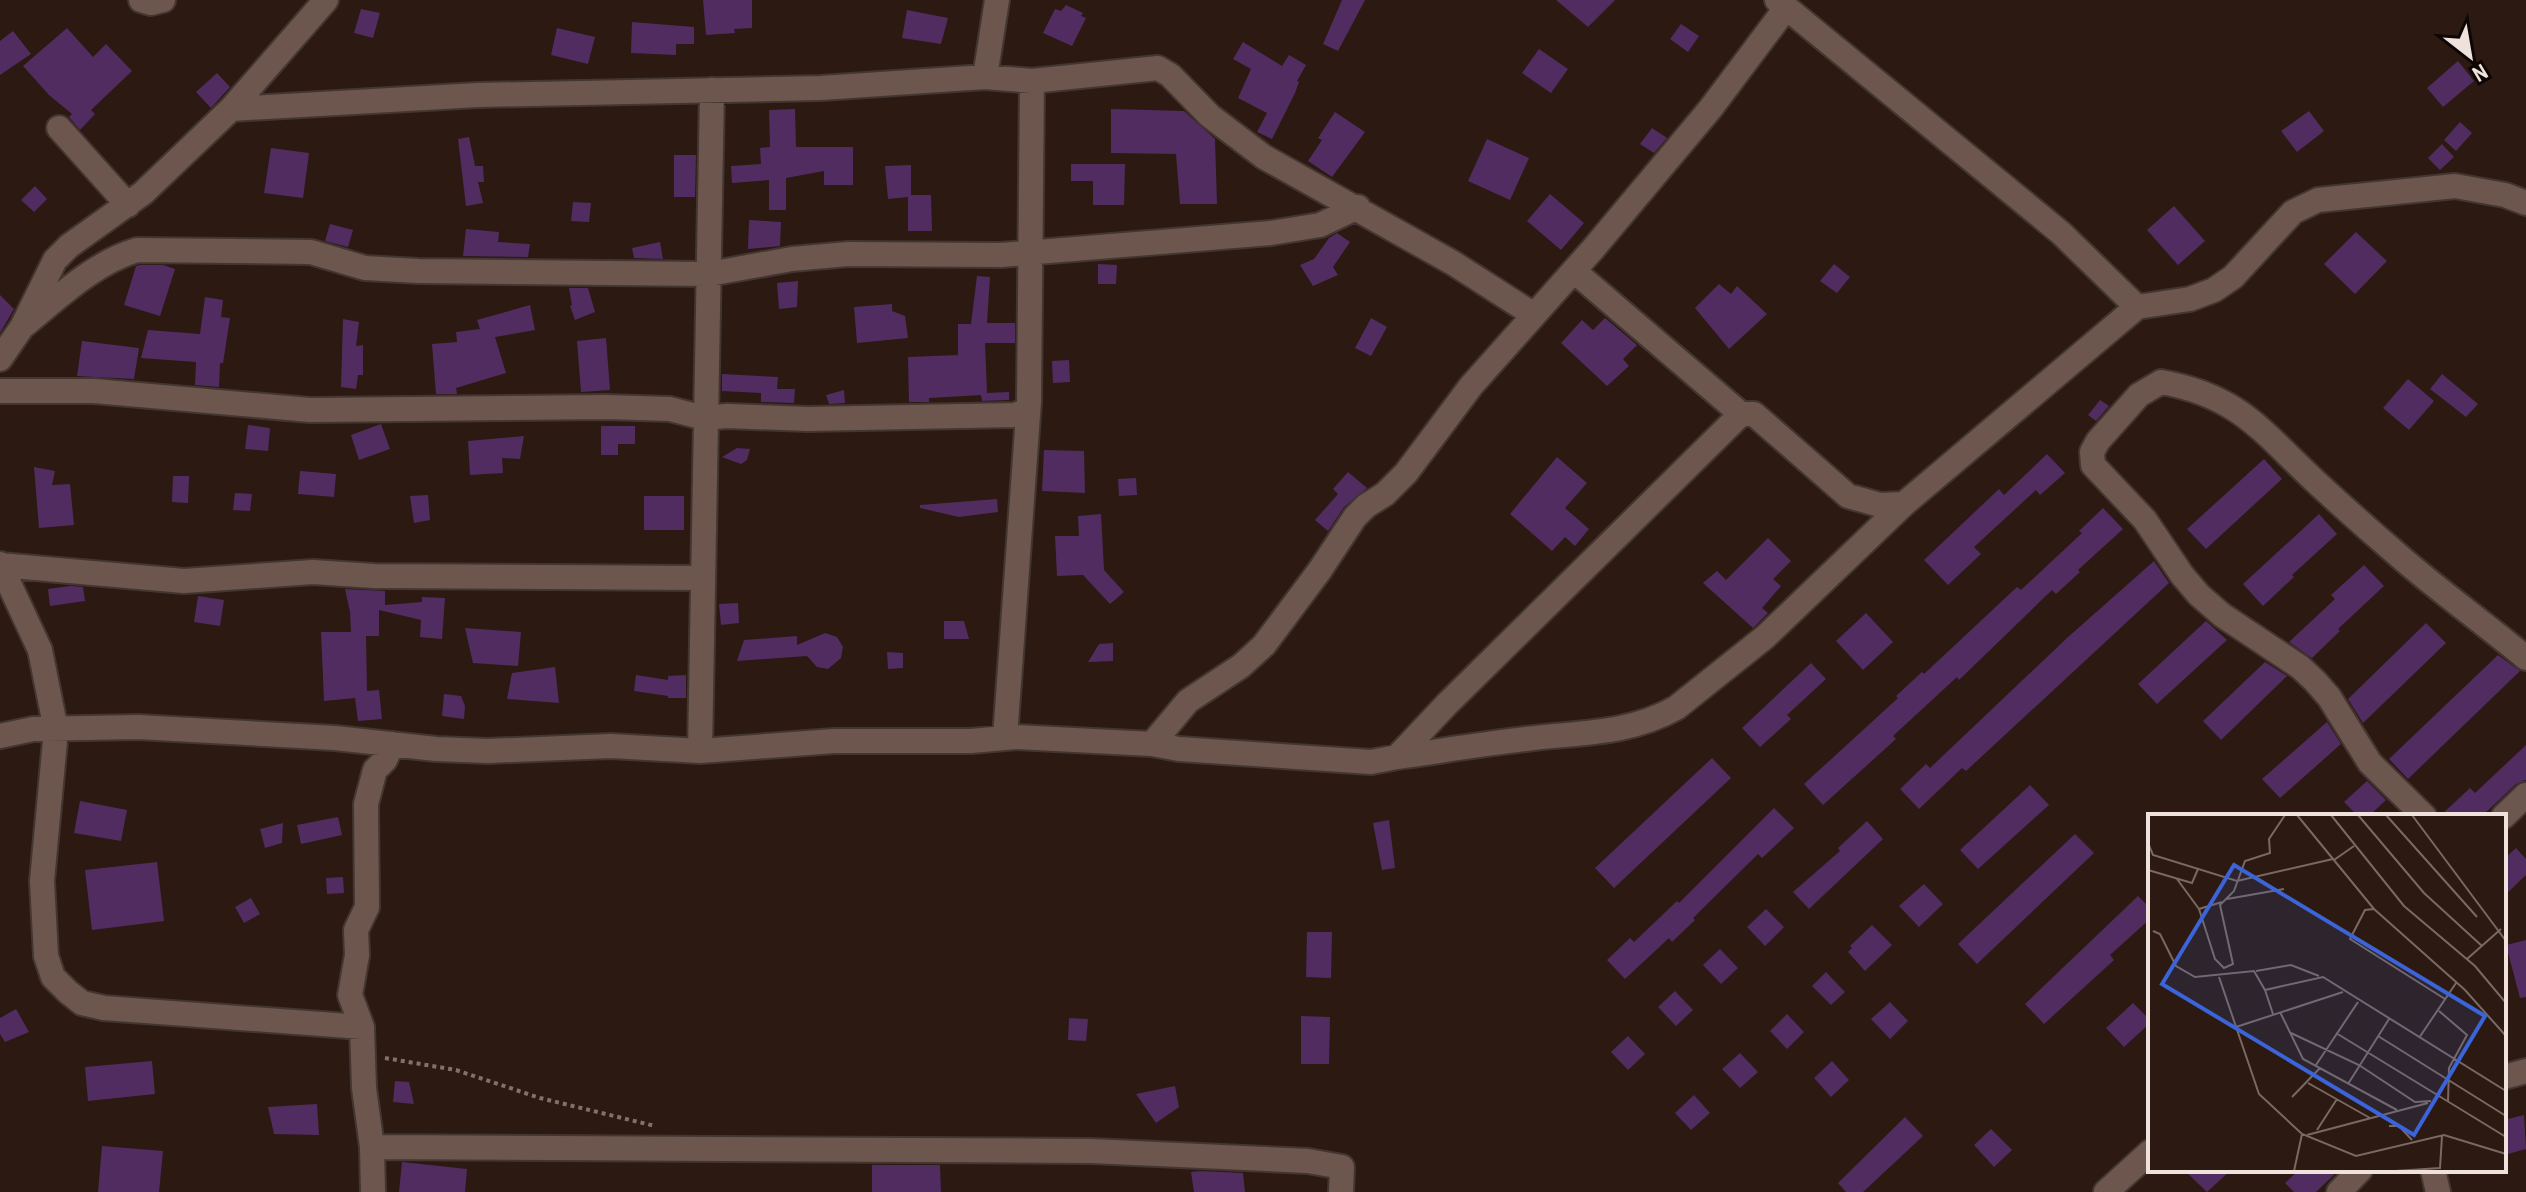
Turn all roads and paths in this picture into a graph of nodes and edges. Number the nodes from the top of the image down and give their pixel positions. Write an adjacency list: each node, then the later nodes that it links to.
1 (141, 0): 2 (street)
2 (163, 0)
3 (326, 0): 9 (street)
4 (997, 0): 6 (street)
5 (1781, 4): 15 (street); 17 (street)
6 (985, 77): 7 (street); 8 (street)
7 (1032, 81): 13 (street); 14 (street)
8 (712, 90): 9 (street); 16 (street)
9 (231, 109): 12 (street)
10 (59, 128): 12 (street)
11 (2526, 203): 17 (street)
12 (128, 205): 19 (street)
13 (1358, 207): 14 (street); 18 (street)
14 (1031, 253): 16 (street); 22 (street)
15 (1574, 271): 18 (street); 23 (street)
16 (709, 274): 19 (street); 24 (street)
17 (2137, 307): 25 (street)
18 (1534, 315): 33 (street)
19 (22, 327): 20 (street)
20 (0, 359)
21 (0, 391): 24 (street)
22 (1028, 409): 24 (street); 31 (street)
23 (1741, 414): 25 (street); 35 (street)
24 (704, 418): 27 (street)
25 (1904, 504): 35 (street)
26 (0, 564): 27 (street); 29 (street)
27 (703, 578): 34 (street)
28 (2526, 658): 37 (street)
29 (56, 730): 30 (street); 32 (street); 39 (street)
30 (0, 736)
31 (1005, 738): 33 (street); 34 (street)
32 (392, 744): 34 (street); 39 (street)
33 (1152, 744): 35 (street)
34 (700, 751)
35 (1397, 757)
36 (2526, 795): 38 (street)
37 (2422, 814)
38 (2506, 814)
39 (362, 1027): 40 (street)
40 (363, 1054): 43 (path); 44 (street)
41 (2526, 1071): 42 (street)
42 (2506, 1076)
43 (658, 1128)
44 (372, 1147): 48 (street); 49 (street)
45 (2148, 1154): 50 (street)
46 (2358, 1172): 51 (street)
47 (2433, 1172): 52 (street)
48 (373, 1192)
49 (1341, 1192)
50 (2106, 1192)
51 (2339, 1192)
52 (2438, 1192)

